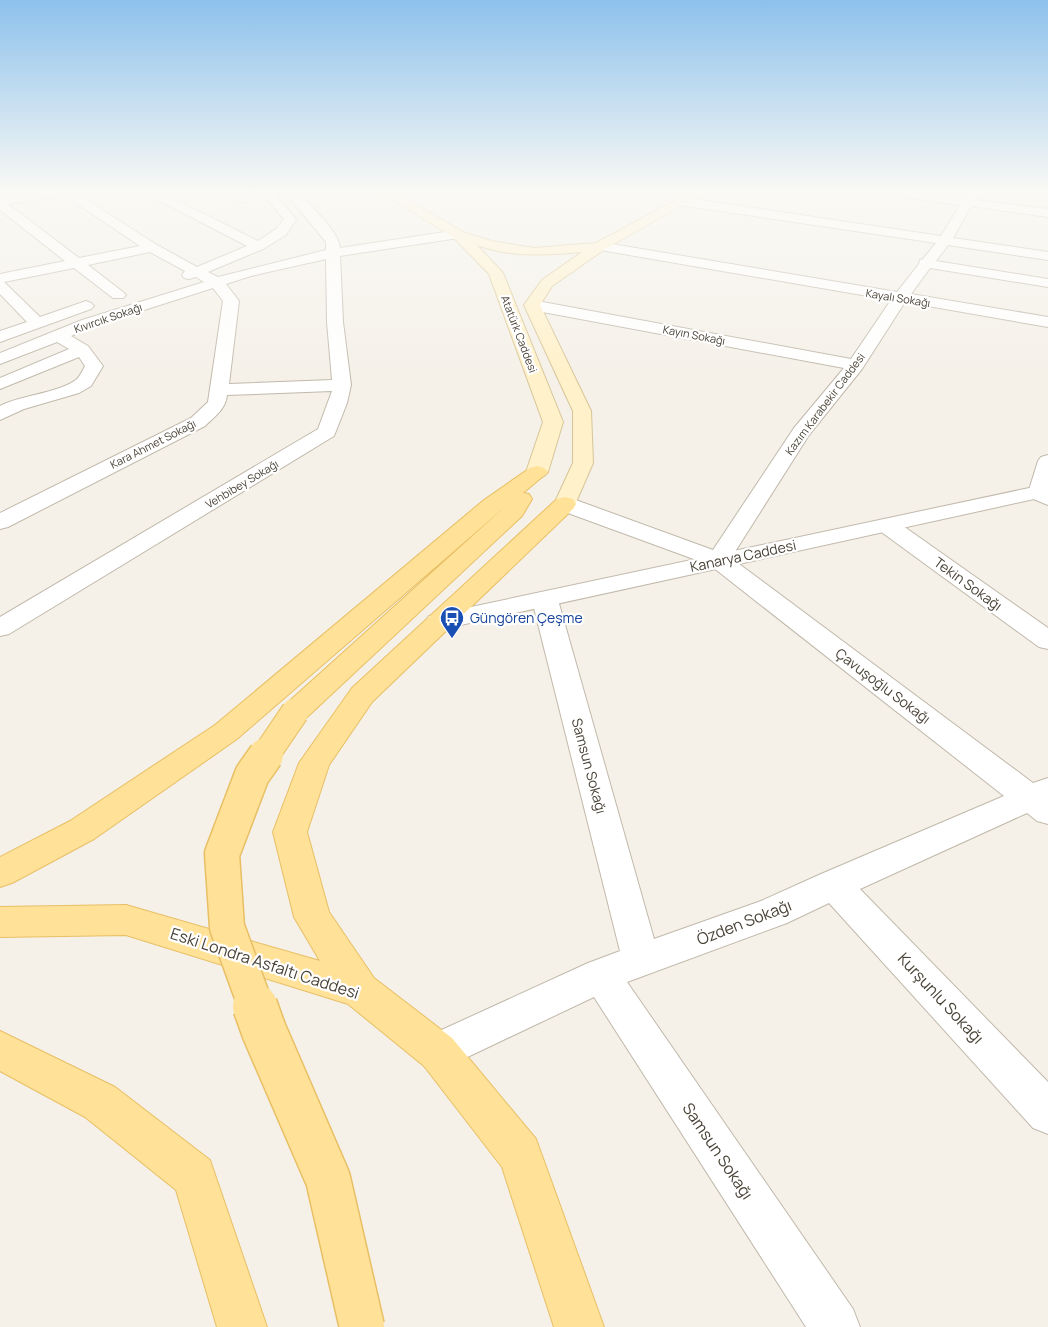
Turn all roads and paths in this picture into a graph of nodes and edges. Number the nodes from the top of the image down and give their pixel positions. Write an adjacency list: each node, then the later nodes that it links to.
1 (62, 252): 13 (street)
2 (132, 252): 13 (street)
3 (160, 252): 15 (street)
4 (245, 252): 15 (street)
5 (319, 252): 18 (street, Kıvırcık Sokağı)
6 (333, 252): 33 (street, Vehbibey Sokağı)
7 (475, 252): 37 (main road, Atatürk Caddesi)
8 (592, 252): 24 (main road)
9 (634, 252): 23 (street, Kayalı Sokağı)
10 (935, 252): 14 (street, Kazım Karabekir Caddesi)
11 (1022, 252): 12 (street)
12 (1048, 256)
13 (76, 263): 16 (street); 22 (street)
14 (925, 263): 19 (street); 23 (street, Kazım Karabekir Caddesi)
15 (199, 272): 17 (street); 18 (street)
16 (0, 278)
17 (172, 280)
18 (217, 283): 27 (street, Kıvırcık Sokağı); 34 (street, Kara Ahmet Sokağı)
19 (1048, 283)
20 (0, 285): 26 (street)
21 (136, 290): 22 (street, Kıvırcık Sokağı)
22 (118, 295): 26 (street, Kıvırcık Sokağı)
23 (900, 298): 25 (street, Kayalı Sokağı); 31 (street, Kazım Karabekir Caddesi)
24 (532, 305): 31 (street, Kayın Sokağı); 39 (main road, Atatürk Caddesi)
25 (1048, 322)
26 (37, 323): 28 (street, Kıvırcık Sokağı)
27 (58, 336): 29 (street); 30 (street, Kıvırcık Sokağı)
28 (0, 337)
29 (82, 350): 32 (street); 35 (street)
30 (0, 359)
31 (856, 365): 42 (street, Kazım Karabekir Caddesi)
32 (0, 384)
33 (342, 385): 34 (street); 45 (street, Vehbibey Sokağı)
34 (218, 390): 40 (street, Kara Ahmet Sokağı)
35 (0, 414)
36 (1048, 461): 38 (street)
37 (537, 472): 48 (main road); 58 (main road, bridge)
38 (1045, 494): 41 (street, Kanarya Caddesi)
39 (565, 504): 42 (street); 44 (main road)
40 (0, 522)
41 (888, 526): 42 (street, Kanarya Caddesi); 46 (street, Tekin Sokağı)
42 (718, 560): 43 (street, Kanarya Caddesi); 47 (street, Çavuşoğlu Sokağı)
43 (545, 600): 44 (street, Kanarya Caddesi); 51 (street, Samsun Sokağı)
44 (438, 622): 53 (main road)
45 (0, 628)
46 (1048, 641)
47 (1042, 800): 49 (street, Özden Sokağı)
48 (0, 873)
49 (833, 884): 51 (street, Özden Sokağı); 56 (street, Kurşunlu Sokağı)
50 (0, 922): 53 (main road, Eski Londra Asfaltı Caddesi)
51 (641, 961): 52 (street, Özden Sokağı)
52 (601, 975): 55 (street, Özden Sokağı); 60 (street, Samsun Sokağı)
53 (360, 990): 55 (main road, Eski Londra Asfaltı Caddesi)
54 (0, 1050): 57 (main road)
55 (438, 1052): 59 (main road, Eski Londra Asfaltı Caddesi)
56 (1048, 1112)
57 (242, 1327)
58 (362, 1327)
59 (579, 1327)
60 (835, 1327)

